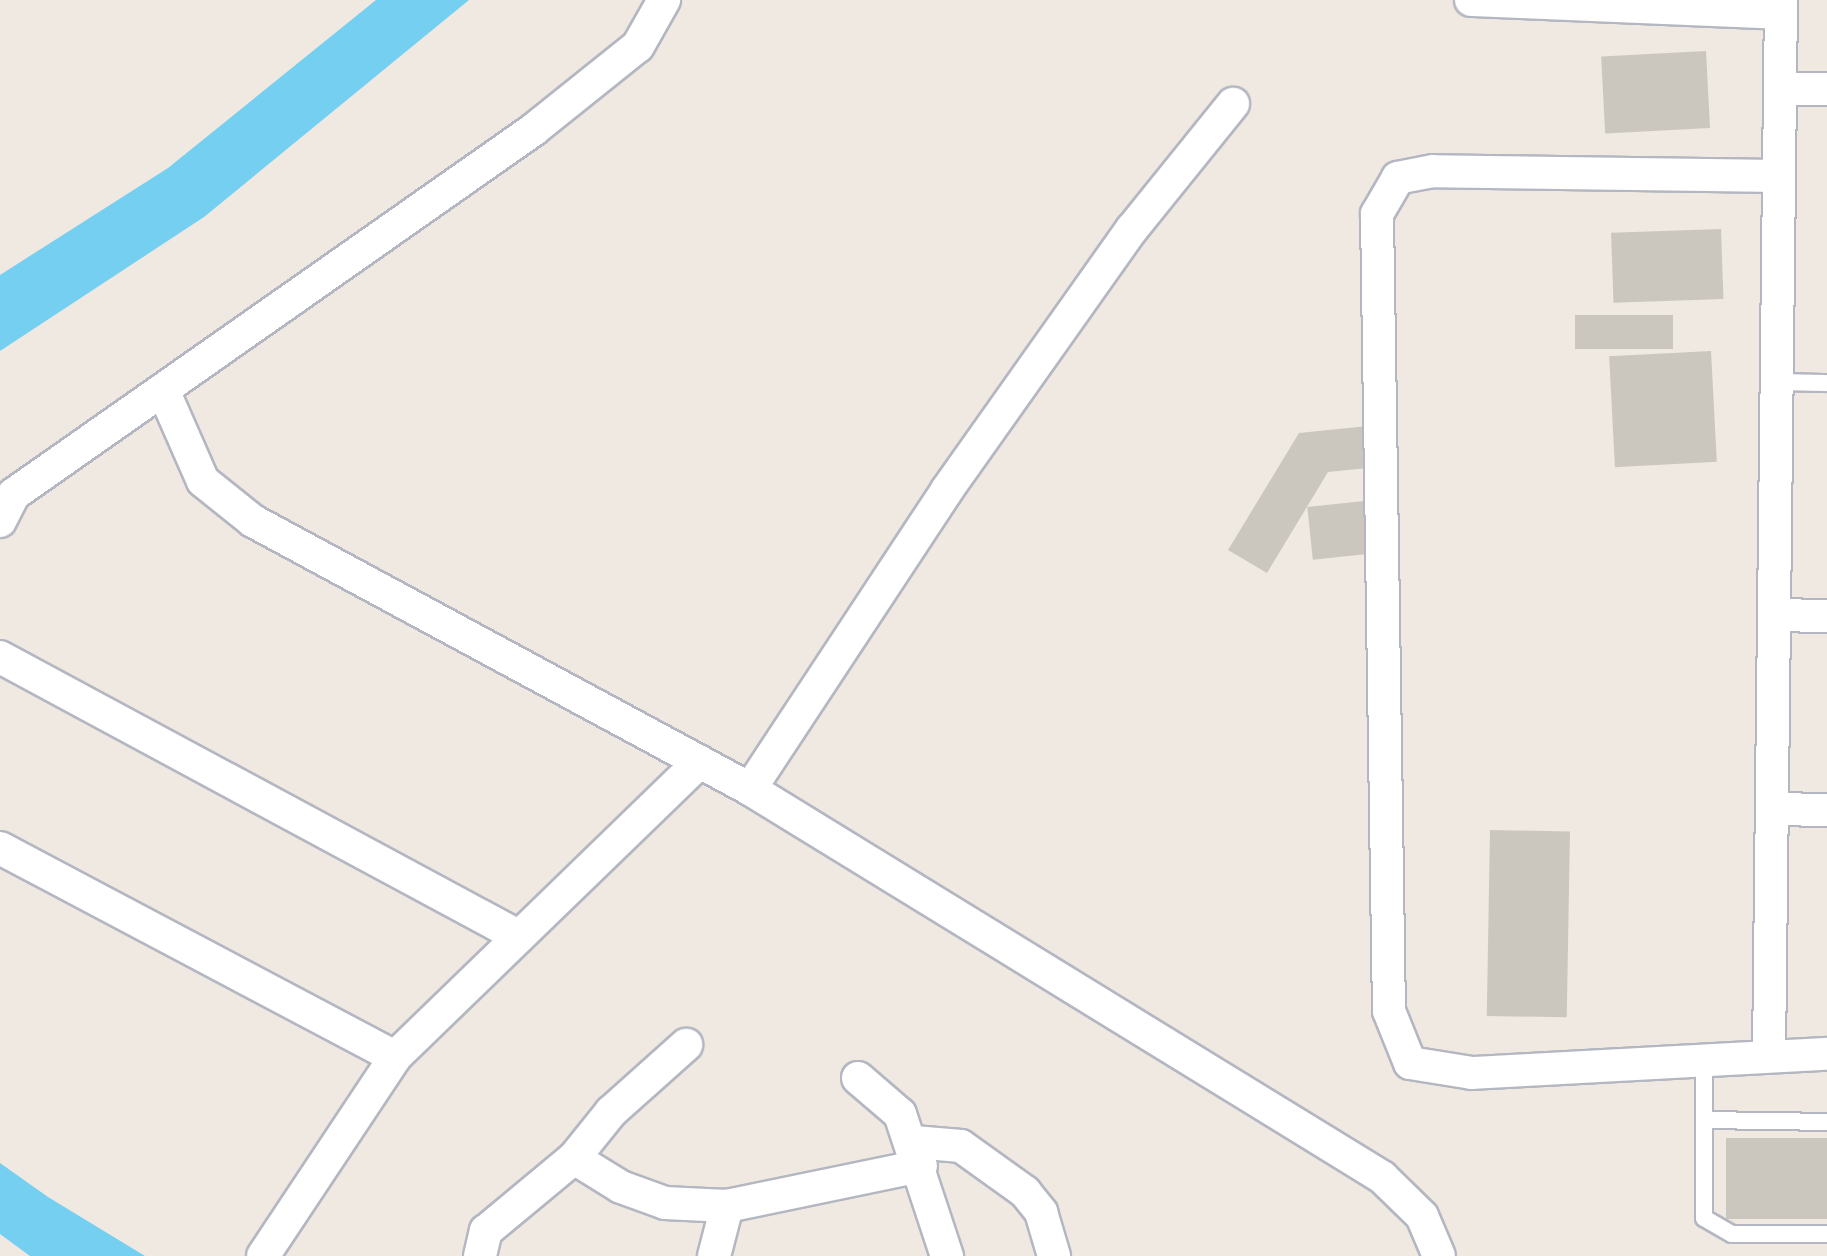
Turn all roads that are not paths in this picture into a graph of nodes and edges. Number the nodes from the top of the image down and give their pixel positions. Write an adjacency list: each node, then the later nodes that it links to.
1 (664, 0): 10 (street)
2 (1471, 0): 3 (street)
3 (1781, 6): 4 (street)
4 (1780, 89): 5 (street); 7 (street)
5 (1827, 89)
6 (1233, 104): 16 (street)
7 (1779, 176): 8 (street); 25 (street)
8 (1776, 382): 9 (lane); 12 (street)
9 (1827, 383)
10 (163, 390): 11 (street); 15 (street)
11 (0, 521)
12 (1774, 615): 13 (street); 17 (street)
13 (1827, 616)
14 (0, 657): 20 (street)
15 (699, 762): 16 (street); 20 (street)
16 (750, 789): 38 (street)
17 (1772, 809): 18 (street); 23 (street)
18 (1827, 810)
19 (0, 848): 24 (street)
20 (518, 936): 24 (street)
21 (686, 1045): 30 (street)
22 (1827, 1054): 23 (street)
23 (1769, 1056): 25 (street)
24 (395, 1057): 33 (street)
25 (1704, 1059): 27 (lane)
26 (858, 1078): 29 (street)
27 (1704, 1120): 28 (lane); 32 (lane)
28 (1827, 1122)
29 (918, 1154): 31 (street); 36 (street); 37 (street)
30 (574, 1158): 31 (street); 34 (street)
31 (727, 1206): 35 (street)
32 (1827, 1234)
33 (263, 1256)
34 (480, 1256)
35 (714, 1256)
36 (947, 1256)
37 (1054, 1256)
38 (1439, 1256)

